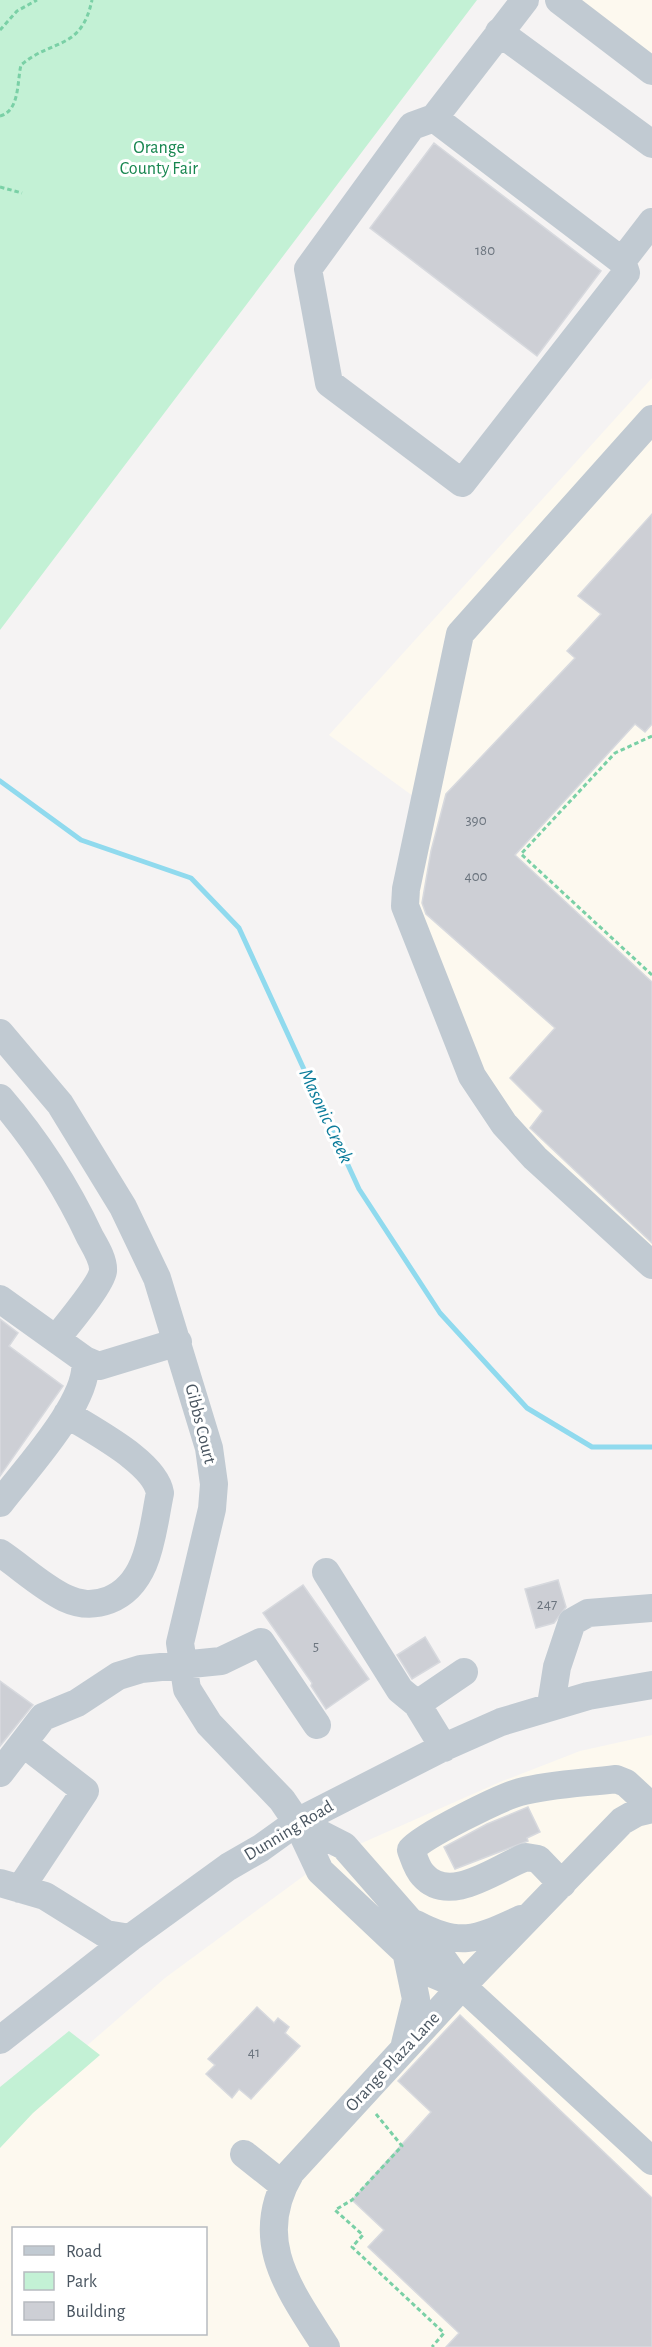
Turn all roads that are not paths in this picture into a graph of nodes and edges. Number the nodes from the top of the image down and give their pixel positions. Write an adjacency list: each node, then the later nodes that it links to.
1 (525, 0): 3 (street)
2 (559, 0): 4 (street)
3 (499, 32): 5 (street); 6 (street)
4 (652, 71)
5 (434, 117): 8 (street); 8 (street)
6 (652, 144)
7 (652, 222): 8 (street)
8 (622, 261)
9 (652, 419): 12 (street)
10 (0, 1034): 15 (street, Gibbs Court)
11 (0, 1098): 14 (street)
12 (652, 1266)
13 (0, 1299): 14 (street)
14 (56, 1340): 16 (street)
15 (178, 1342): 16 (street); 22 (street, Gibbs Court)
16 (85, 1360): 17 (street)
17 (67, 1414): 18 (street); 19 (street)
18 (0, 1503)
19 (0, 1553)
20 (326, 1572): 25 (street)
21 (652, 1608): 26 (street)
22 (183, 1665): 27 (street); 28 (street); 32 (street, Gibbs Court)
23 (464, 1672): 25 (street)
24 (652, 1685): 26 (street, Dunning Road)
25 (417, 1704): 29 (street)
26 (551, 1705): 29 (street, Dunning Road)
27 (317, 1725)
28 (23, 1743): 30 (street); 34 (street)
29 (444, 1748): 32 (street, Dunning Road)
30 (0, 1773)
31 (652, 1808): 33 (street, Orange Plaza Lane); 33 (street)
32 (297, 1822): 36 (street); 37 (street, Dunning Road); 38 (street)
33 (562, 1884): 35 (street, Orange Plaza Lane)
34 (10, 1886): 37 (street)
35 (534, 1913): 36 (street); 39 (street, Orange Plaza Lane)
36 (407, 1919): 39 (street)
37 (130, 1938): 40 (street, Dunning Road)
38 (407, 1956): 39 (street); 41 (street)
39 (462, 1986): 41 (street, Orange Plaza Lane); 43 (street)
40 (0, 2040)
41 (404, 2049): 44 (street, Orange Plaza Lane)
42 (244, 2154): 44 (street)
43 (652, 2161)
44 (283, 2185): 45 (street, Orange Plaza Lane)
45 (326, 2347)

